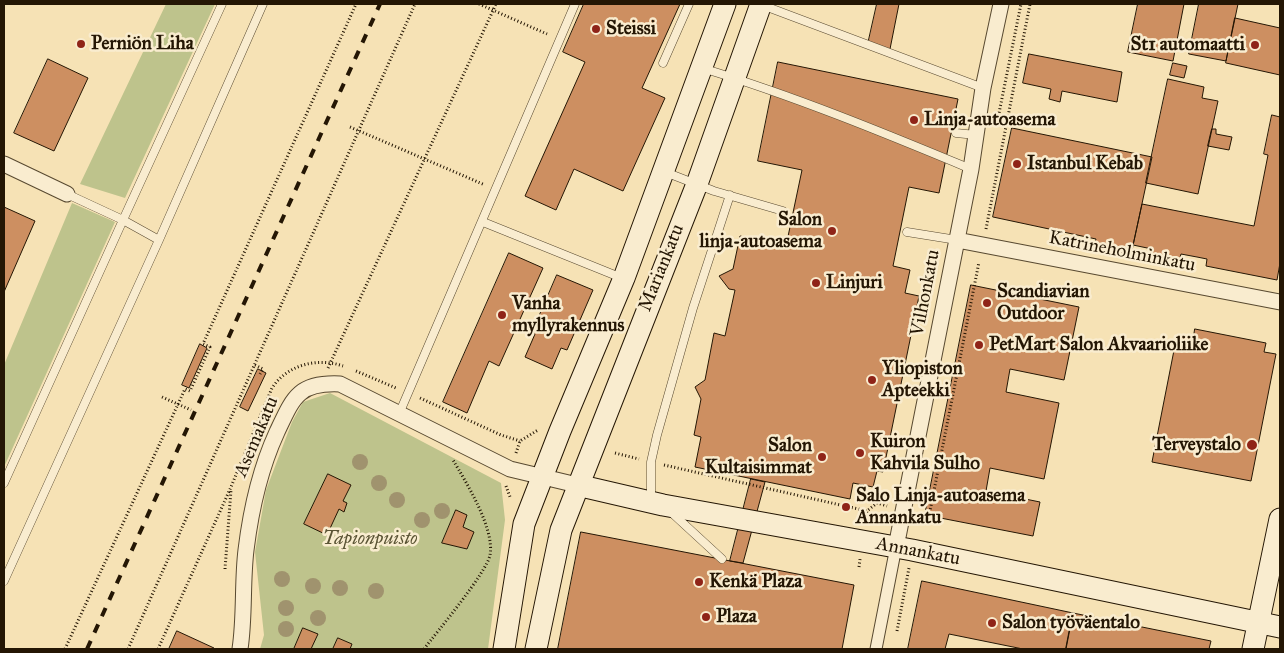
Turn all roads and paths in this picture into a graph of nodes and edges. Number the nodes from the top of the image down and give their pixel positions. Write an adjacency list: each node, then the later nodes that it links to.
1 (222, 4): 32 (lane)
2 (263, 4): 36 (lane)
3 (356, 4): 47 (path)
4 (416, 4): 20 (path)
5 (480, 4): 13 (path)
6 (496, 4): 13 (path)
7 (575, 4): 14 (lane)
8 (689, 4): 15 (lane)
9 (725, 4): 16 (main road, Mariankatu)
10 (760, 4): 17 (main road, Mariankatu); 18 (lane)
11 (1001, 4): 18 (street, Vilhonkatu)
12 (1030, 4): 35 (path)
13 (493, 10): 14 (path); 23 (path)
14 (560, 40): 28 (lane)
15 (663, 63)
16 (702, 68): 17 (lane); 26 (main road, Mariankatu)
17 (734, 78): 25 (lane); 27 (main road, Mariankatu)
18 (983, 88): 22 (street, Vilhonkatu)
19 (350, 127): 20 (path)
20 (359, 131): 23 (path); 42 (path)
21 (956, 133): 22 (lane)
22 (976, 135): 25 (street, Vilhonkatu)
23 (424, 158): 28 (path); 41 (path)
24 (4, 164): 29 (street)
25 (971, 169): 37 (street, Vilhonkatu)
26 (663, 172): 27 (lane); 39 (main road, Mariankatu)
27 (697, 184): 30 (lane); 57 (main road, Mariankatu)
28 (497, 190): 33 (lane)
29 (67, 194): 32 (lane)
30 (730, 195): 31 (lane); 53 (lane)
31 (783, 211)
32 (123, 220): 36 (lane); 56 (lane)
33 (483, 222): 39 (lane); 45 (lane)
34 (907, 232): 37 (lane)
35 (985, 234)
36 (159, 240): 69 (lane)
37 (957, 240): 40 (street, Katrineholminkatu); 61 (street, Vilhonkatu)
38 (979, 262): 62 (path)
39 (616, 275): 54 (main road, Mariankatu)
40 (1280, 302)
41 (331, 362): 44 (path); 45 (path)
42 (255, 365): 43 (path); 74 (path)
43 (260, 374)
44 (322, 382): 49 (street); 76 (street, Asemakatu)
45 (408, 392): 49 (lane); 50 (path)
46 (162, 397): 47 (path)
47 (178, 404): 48 (path); 73 (path)
48 (191, 410)
49 (399, 414): 54 (street)
50 (520, 441)
51 (615, 453): 53 (path)
52 (450, 456): 66 (path)
53 (651, 462): 60 (lane); 61 (path)
54 (542, 477): 57 (street); 78 (main road, Mariankatu)
55 (504, 481): 59 (path)
56 (4, 483)
57 (577, 485): 60 (main road, Annankatu); 79 (main road, Mariankatu)
58 (231, 488): 75 (path)
59 (510, 497)
60 (657, 503): 64 (main road, Annankatu); 67 (lane)
61 (903, 512): 64 (street, Vilhonkatu)
62 (929, 516)
63 (1280, 518): 70 (main road)
64 (896, 547): 70 (main road, Annankatu); 80 (street, Vilhonkatu)
65 (497, 549): 66 (path)
66 (490, 556): 77 (path)
67 (722, 559)
68 (909, 575): 72 (path)
69 (4, 581)
70 (1258, 623): 71 (main road, Annankatu); 81 (main road)
71 (1280, 627)
72 (895, 640)
73 (66, 649)
74 (128, 649)
75 (158, 649)
76 (240, 649)
77 (424, 649)
78 (504, 649)
79 (536, 649)
80 (876, 649)
81 (1253, 649)

